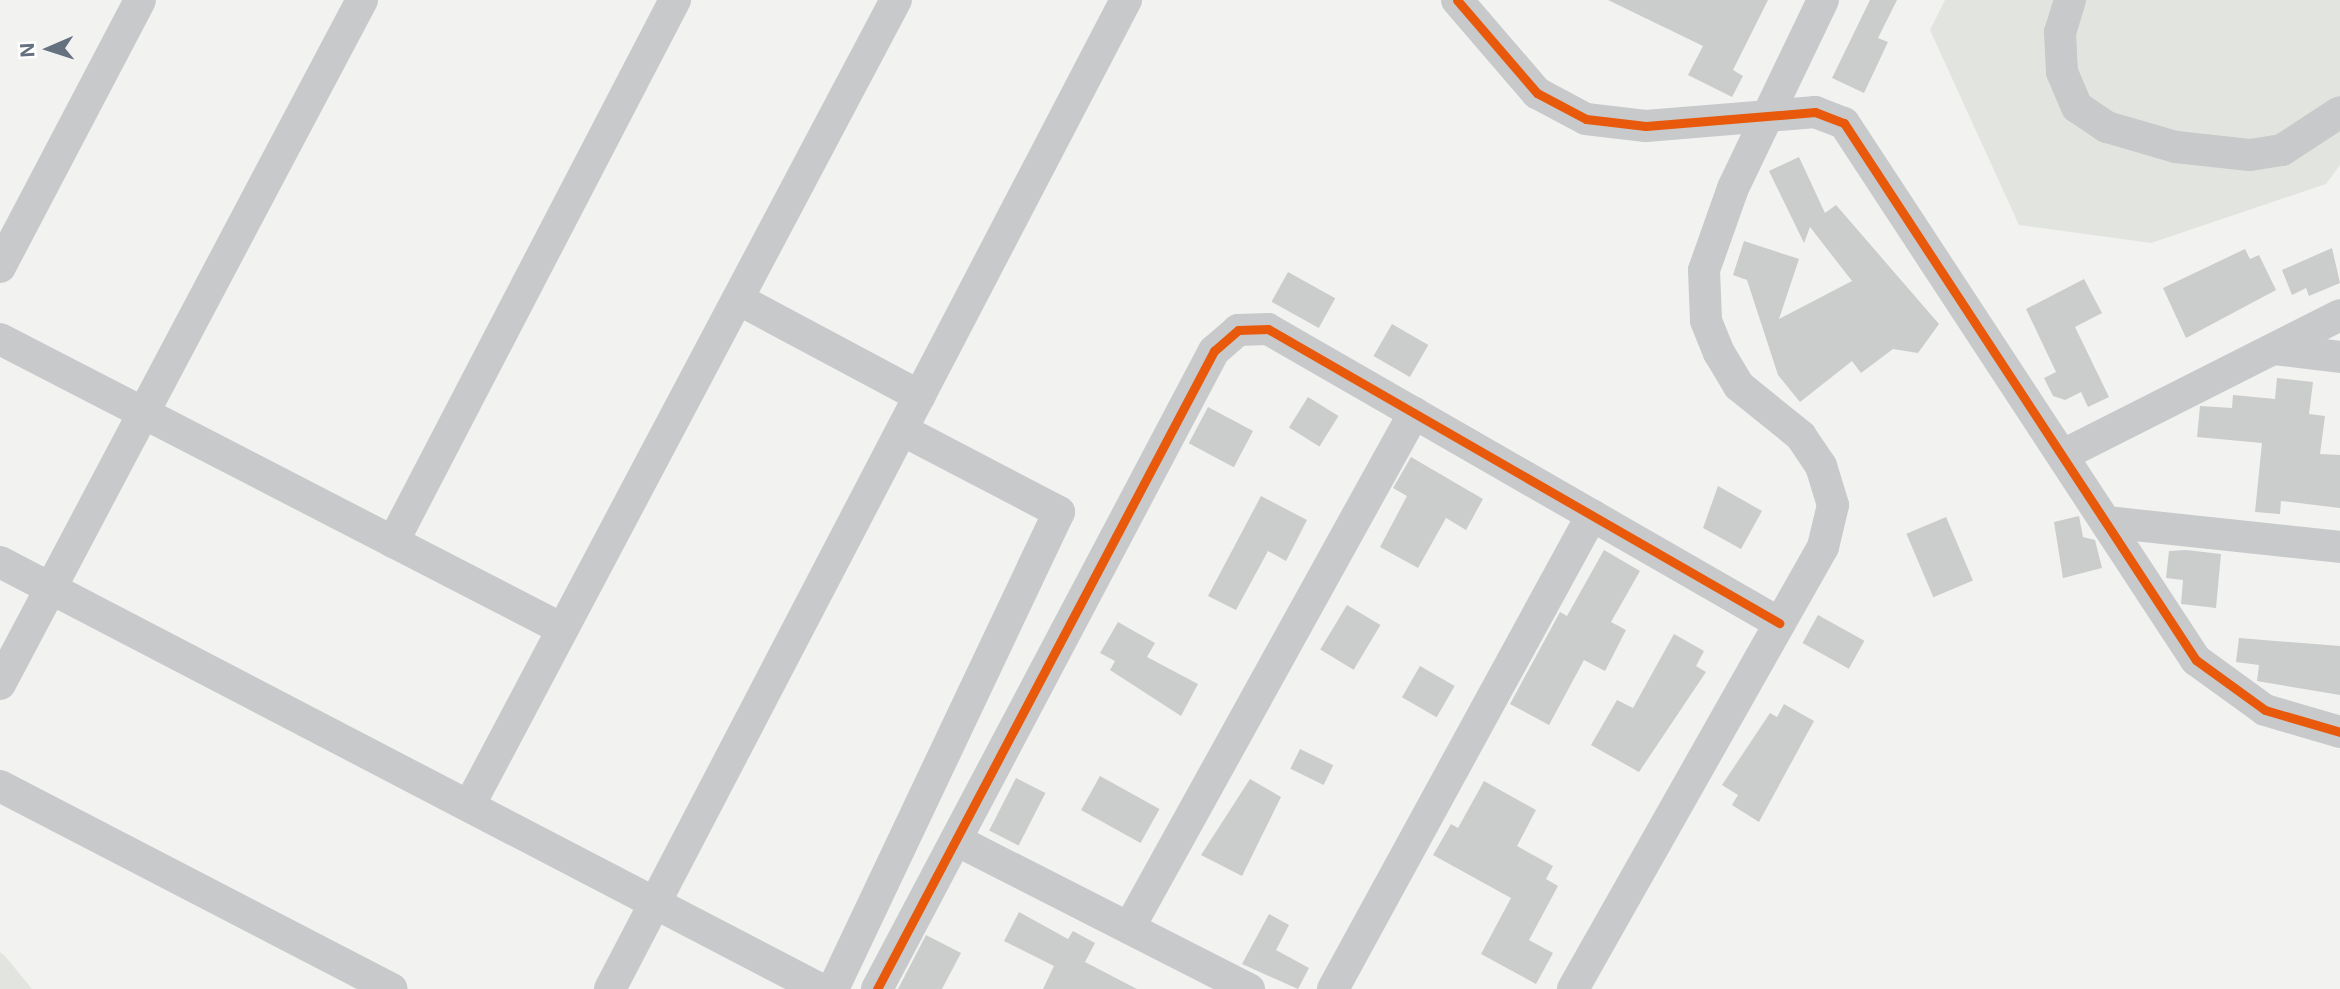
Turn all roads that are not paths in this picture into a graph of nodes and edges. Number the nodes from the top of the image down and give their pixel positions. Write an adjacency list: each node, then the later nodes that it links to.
1 (140, 0): 11 (street)
2 (362, 0): 18 (street)
3 (675, 0): 24 (street)
4 (896, 0): 12 (street)
5 (1126, 0): 17 (street)
6 (1458, 0): 10 (street)
7 (1823, 0): 10 (street)
8 (2070, 0): 9 (street)
9 (2340, 112)
10 (1765, 117): 21 (street); 28 (street)
11 (0, 267)
12 (737, 299): 17 (street); 29 (street)
13 (2340, 315): 15 (street)
14 (0, 339): 18 (street)
15 (2274, 349): 16 (street); 21 (street)
16 (2340, 357)
17 (920, 396): 20 (street)
18 (144, 413): 24 (street); 27 (street)
19 (1414, 413): 22 (street); 34 (street); 36 (street)
20 (902, 430): 35 (street); 40 (street)
21 (2063, 455): 23 (street)
22 (1592, 515): 28 (street); 43 (street)
23 (2107, 522): 25 (street); 31 (street)
24 (393, 542): 29 (street)
25 (2340, 547)
26 (0, 562): 27 (street)
27 (51, 589): 30 (street); 33 (street)
28 (1779, 623): 44 (street)
29 (562, 629): 33 (street)
30 (0, 684)
31 (2340, 732)
32 (0, 786): 37 (street)
33 (469, 806): 35 (street)
34 (956, 840): 36 (street); 41 (street)
35 (655, 903): 38 (street); 39 (street)
36 (1129, 928): 42 (street)
37 (391, 989)
38 (610, 989)
39 (820, 989)
40 (833, 989)
41 (877, 989)
42 (1249, 989)
43 (1333, 989)
44 (1573, 989)

